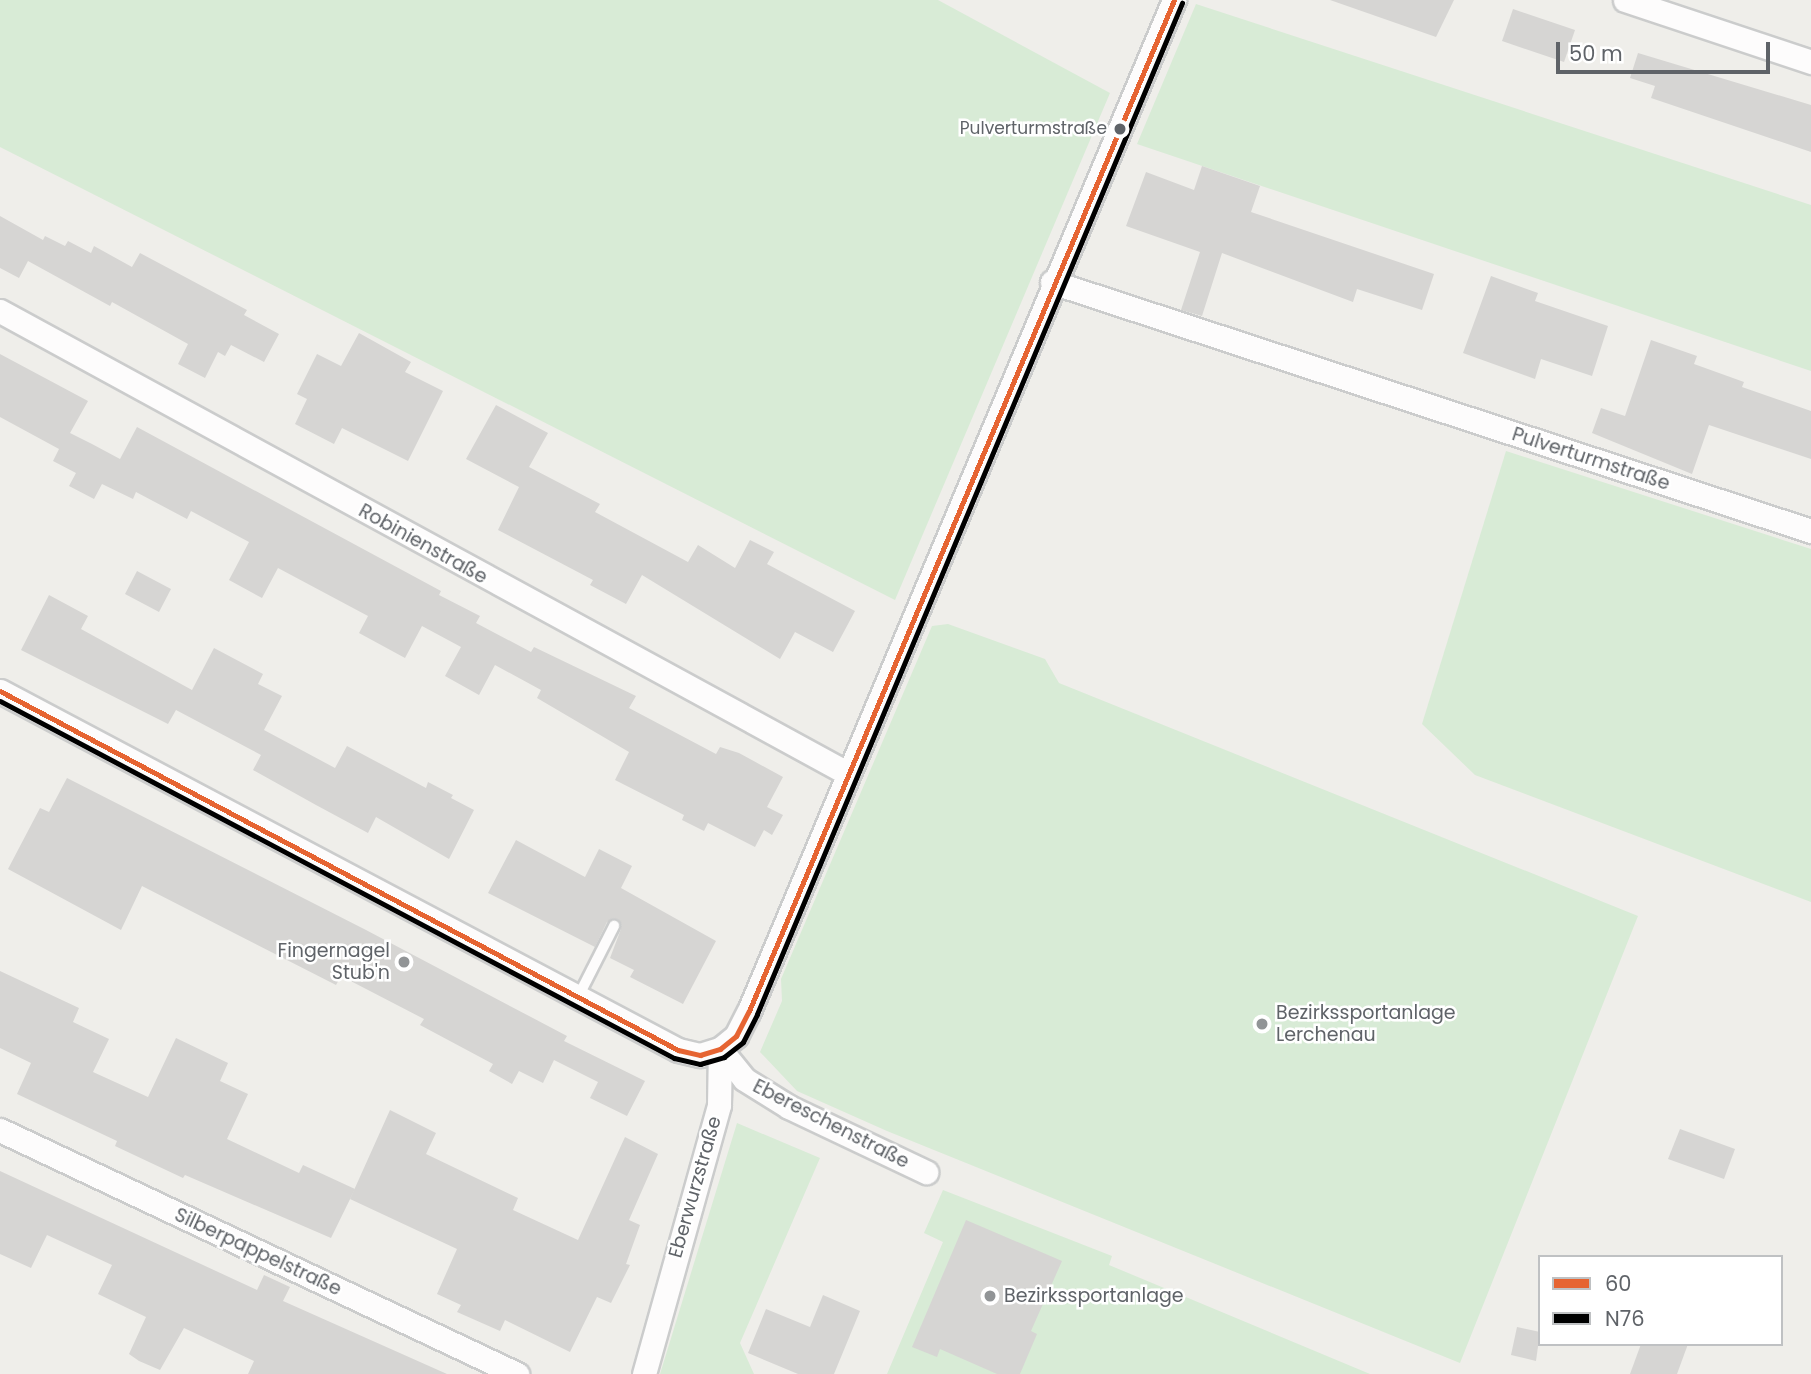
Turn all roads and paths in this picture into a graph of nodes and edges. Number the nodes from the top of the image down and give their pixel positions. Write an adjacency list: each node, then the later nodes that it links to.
1 (1174, 0): 4 (street)
2 (1625, 0): 3 (street)
3 (1811, 62)
4 (1052, 282): 6 (street, Pulverturmstraße); 8 (street)
5 (0, 311): 8 (street, Robinienstraße)
6 (1811, 531)
7 (0, 691): 10 (street)
8 (847, 773): 11 (street)
9 (614, 926): 10 (lane)
10 (578, 997): 11 (street)
11 (720, 1049): 13 (street, Ebereschenstraße); 15 (street, Eberwurzstraße)
12 (0, 1130): 14 (street, Silberpappelstraße)
13 (926, 1172)
14 (517, 1374)
15 (644, 1374)

